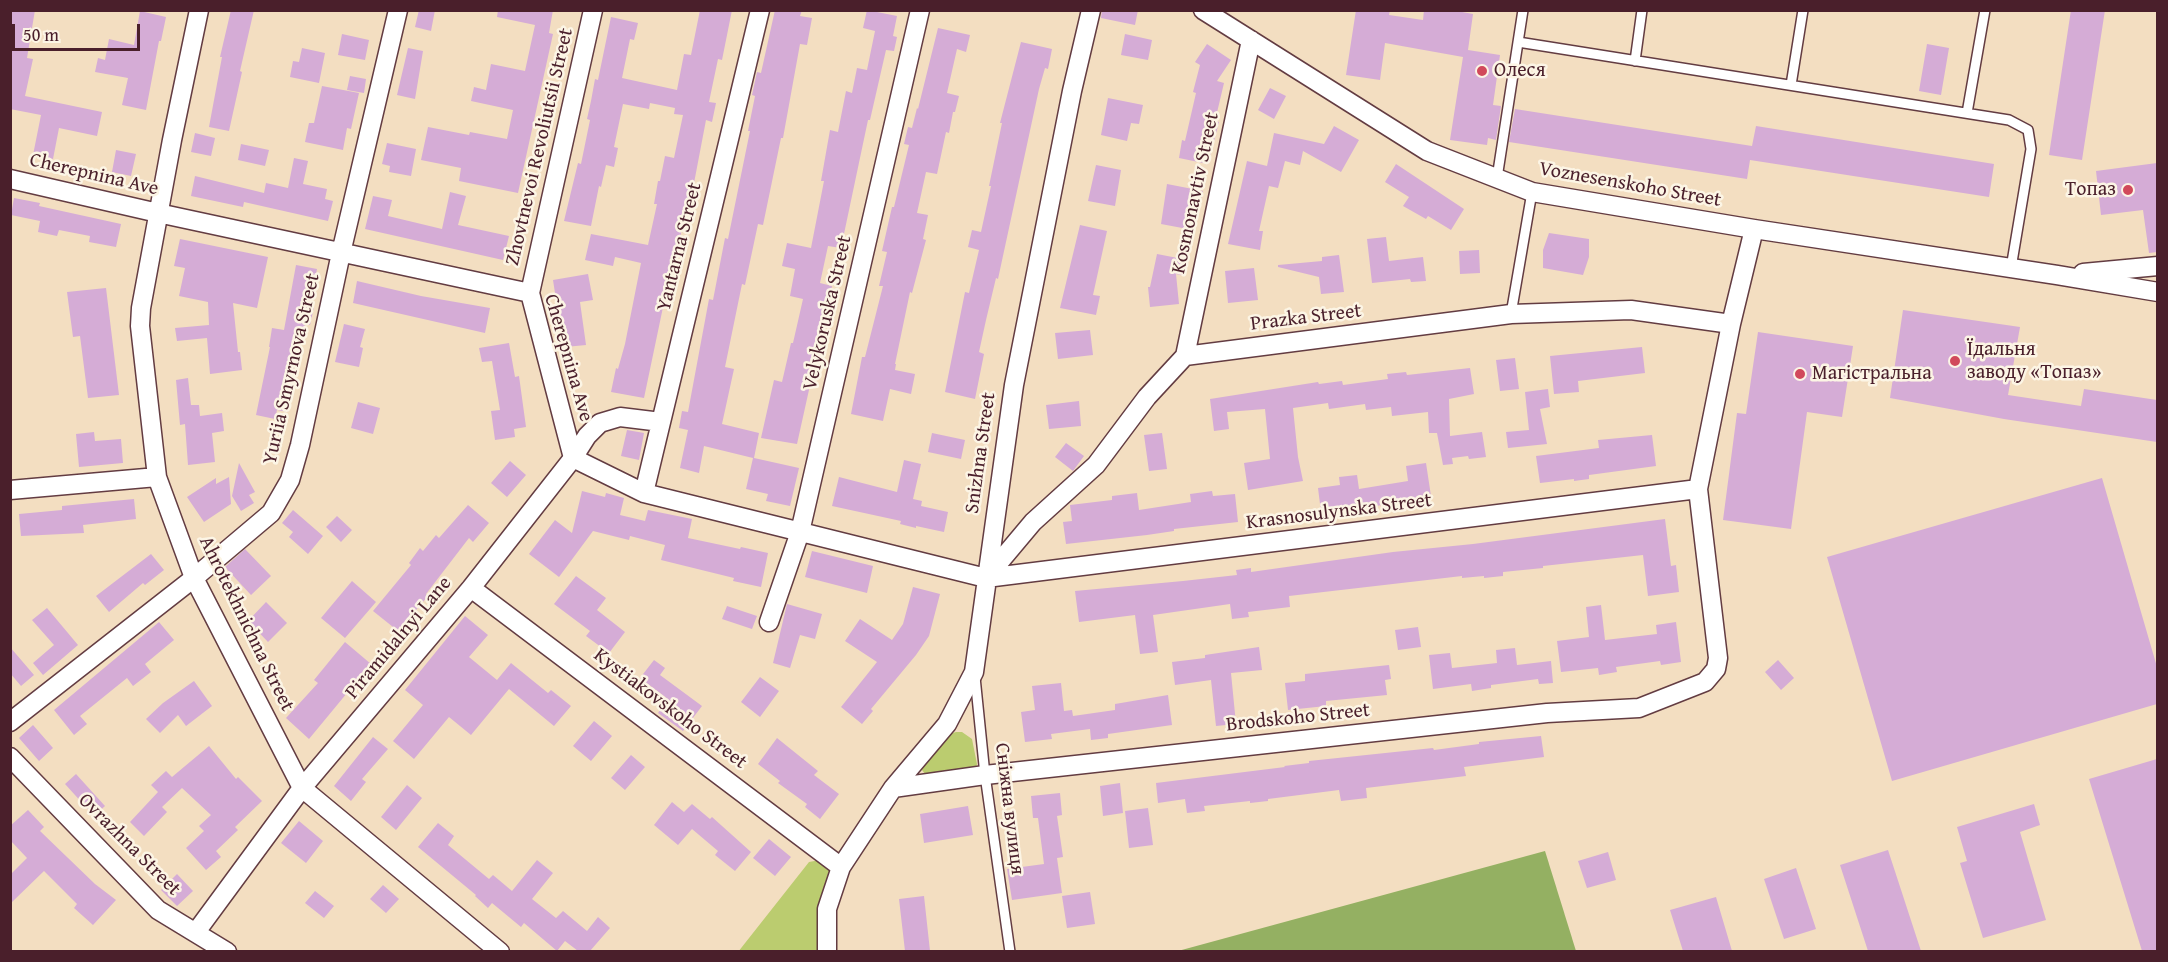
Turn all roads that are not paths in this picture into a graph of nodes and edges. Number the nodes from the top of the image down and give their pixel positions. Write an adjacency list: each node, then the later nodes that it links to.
1 (199, 10): 20 (street, Ahrotekhnichna Street)
2 (398, 10): 22 (street, Yuriia Smyrnova Street)
3 (593, 10): 27 (street, Zhovtnevoi Revoliutsii Street)
4 (760, 10): 31 (street, Yantarna Street)
5 (920, 10): 37 (street, Velykoruska Street)
6 (1091, 10): 39 (street, Snizhna Street)
7 (1203, 10): 12 (street, Voznesenskoho Street)
8 (1523, 10): 13 (lane)
9 (1642, 10): 14 (lane)
10 (1803, 10): 15 (lane)
11 (1985, 10): 16 (lane)
12 (1251, 40): 17 (street, Voznesenskoho Street); 30 (street, Kosmonavtiv Street)
13 (1518, 42): 14 (lane); 17 (lane)
14 (1635, 61): 15 (lane)
15 (1791, 85): 16 (lane)
16 (1967, 113): 24 (lane)
17 (1497, 178): 19 (street, Voznesenskoho Street)
18 (10, 179): 20 (street, Cherepnina Ave)
19 (1532, 192): 21 (street, Voznesenskoho Street); 28 (lane)
20 (158, 213): 22 (street, Cherepnina Ave); 33 (street, Ahrotekhnichna Street)
21 (1754, 229): 24 (street, Voznesenskoho Street); 29 (street)
22 (341, 253): 27 (street, Cherepnina Ave); 38 (street, Yuriia Smyrnova Street)
23 (2157, 266): 25 (street, Voznesenskoho Street)
24 (2011, 268): 25 (street, Voznesenskoho Street)
25 (2057, 275): 26 (street, Voznesenskoho Street)
26 (2157, 292)
27 (530, 293): 32 (street, Cherepnina Ave)
28 (1511, 314): 29 (street, Prazka Street); 30 (street, Prazka Street)
29 (1731, 324): 34 (street)
30 (1185, 356): 39 (street)
31 (661, 422): 32 (street, Piramidalnyi Lane); 36 (street, Yantarna Street)
32 (573, 458): 36 (street); 40 (street, Piramidalnyi Lane)
33 (157, 477): 35 (street); 38 (street, Ahrotekhnichna Street)
34 (1698, 489): 39 (street, Krasnosulynska Street); 45 (street, Brodskoho Street)
35 (10, 490)
36 (644, 494): 37 (street)
37 (800, 532): 39 (street); 41 (street, Velykoruska Street)
38 (194, 578): 43 (street, Yuriia Smyrnova Street); 46 (street, Ahrotekhnichna Street)
39 (986, 578): 42 (street, Snizhna Street)
40 (471, 588): 46 (street, Piramidalnyi Lane); 48 (street, Kystiakovskoho Street)
41 (770, 622)
42 (974, 672): 45 (lane, Сніжна вулиця); 47 (street, Snizhna Street)
43 (10, 722)
44 (10, 757): 49 (street, Ovrazhna Street)
45 (985, 775): 47 (street, Brodskoho Street); 53 (lane, Сніжна вулиця)
46 (302, 788): 49 (street, Piramidalnyi Lane); 51 (street, Ahrotekhnichna Street)
47 (892, 788): 48 (street, Snizhna Street)
48 (842, 867): 52 (street, Snizhna Street)
49 (196, 932): 50 (street, Ovrazhna Street)
50 (227, 951)
51 (500, 951)
52 (827, 951)
53 (1010, 951)

